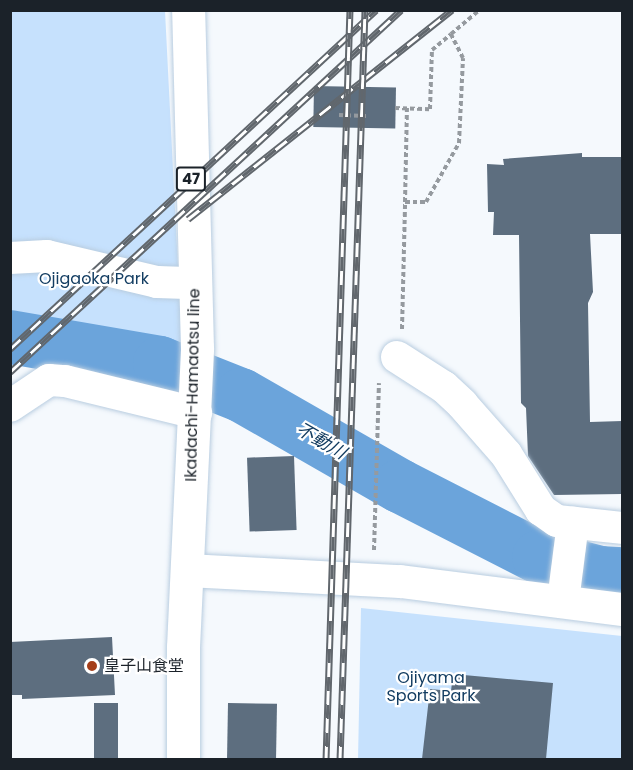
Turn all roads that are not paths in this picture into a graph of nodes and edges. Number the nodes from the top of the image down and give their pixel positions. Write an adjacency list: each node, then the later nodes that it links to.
1 (188, 10): 3 (main road, Ikadachi-Hamaotsu line / 47)
2 (10, 258): 3 (street)
3 (195, 283): 6 (main road, Ikadachi-Hamaotsu line / 47)
4 (397, 357): 7 (street)
5 (10, 406): 6 (street)
6 (196, 409): 9 (main road, Ikadachi-Hamaotsu line / 47)
7 (573, 524): 8 (street); 10 (street)
8 (622, 528)
9 (188, 570): 10 (main road); 12 (main road, Ikadachi-Hamaotsu line / 47)
10 (563, 600): 11 (main road)
11 (622, 609)
12 (183, 759)

